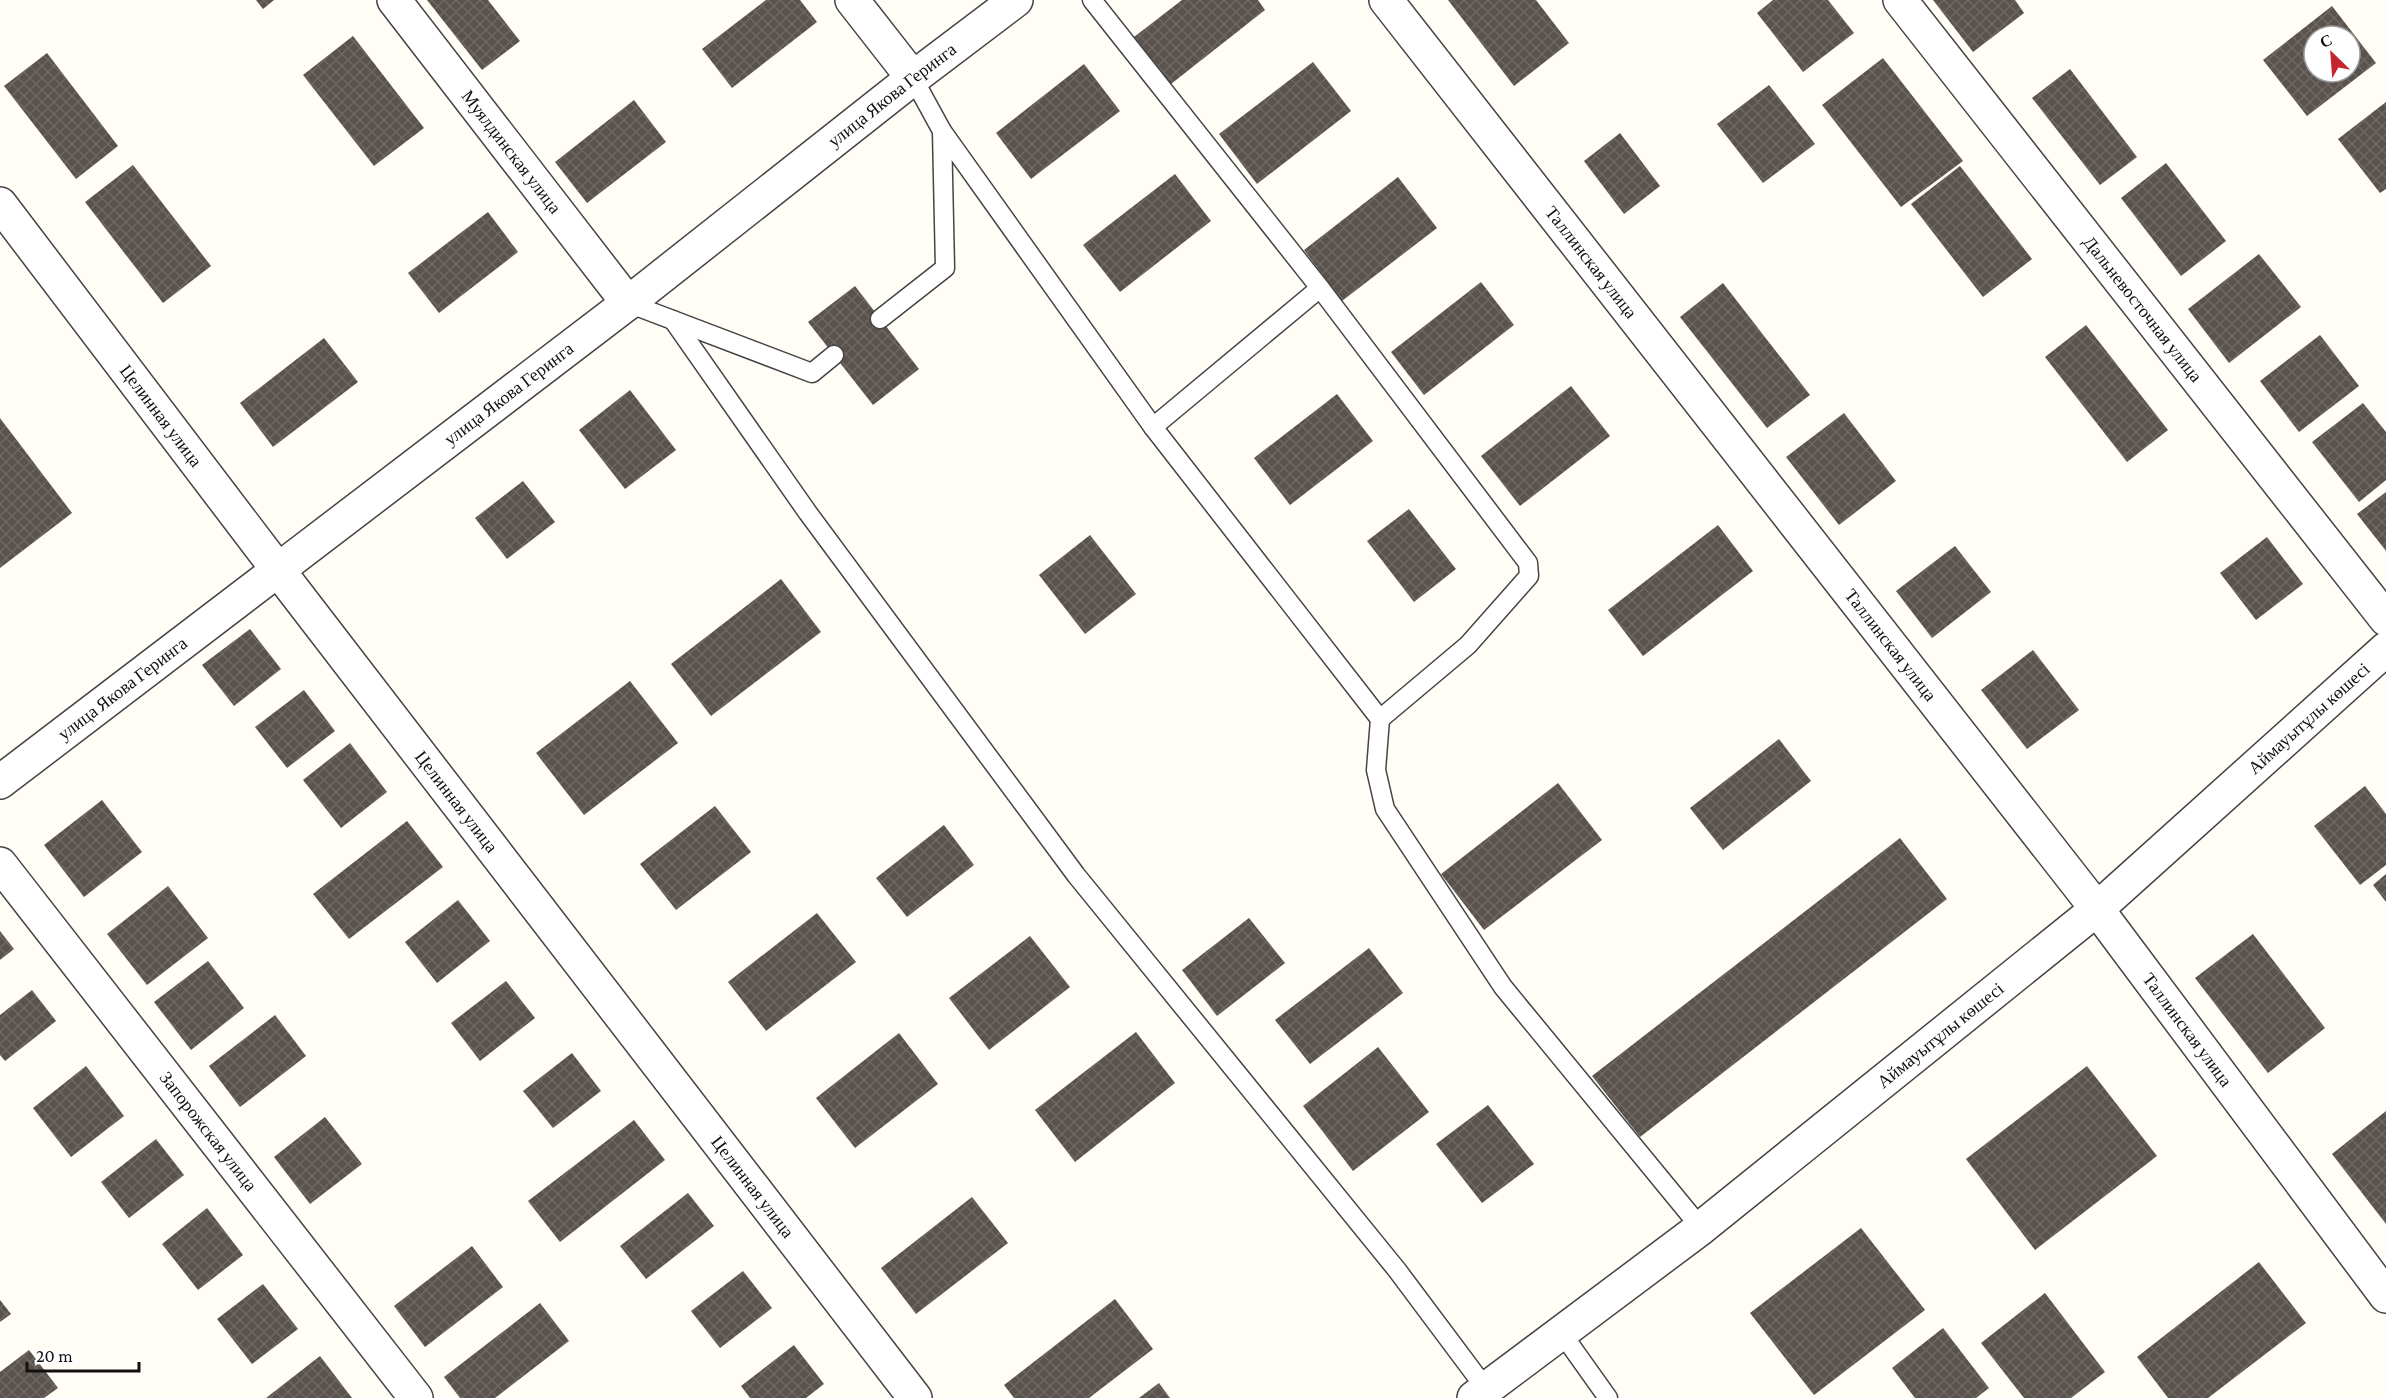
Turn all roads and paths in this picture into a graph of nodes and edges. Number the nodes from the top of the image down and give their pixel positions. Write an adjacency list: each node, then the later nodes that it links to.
1 (394, 0): 11 (street, Муялдинская улица)
2 (852, 0): 7 (street)
3 (1016, 0): 7 (street, улица Якова Геринга)
4 (1092, 0): 10 (lane)
5 (1386, 0): 22 (street, Таллинская улица)
6 (1900, 0): 17 (street, Дальневосточная улица)
7 (913, 78): 8 (lane); 11 (street, улица Якова Геринга)
8 (942, 131): 12 (lane); 15 (lane)
9 (0, 204): 16 (street, Целинная улица)
10 (1320, 288): 15 (lane); 19 (lane)
11 (628, 303): 13 (lane); 16 (street, улица Якова Геринга)
12 (880, 319)
13 (673, 320): 14 (lane); 26 (lane)
14 (834, 355)
15 (1153, 427): 19 (lane)
16 (279, 570): 20 (street, улица Якова Геринга); 28 (street, Целинная улица)
17 (2386, 619)
18 (2386, 649): 22 (street, Аймауытұлы көшесі)
19 (1380, 719): 23 (lane)
20 (0, 782)
21 (0, 864): 27 (street, Запорожская улица)
22 (2097, 909): 23 (street, Аймауытұлы көшесі); 24 (street, Таллинская улица)
23 (1701, 1228): 25 (street, Аймауытұлы көшесі)
24 (2386, 1296)
25 (1561, 1332): 26 (street, Аймауытұлы көшесі); 29 (lane)
26 (1480, 1393)
27 (416, 1398)
28 (915, 1398)
29 (1608, 1398)

